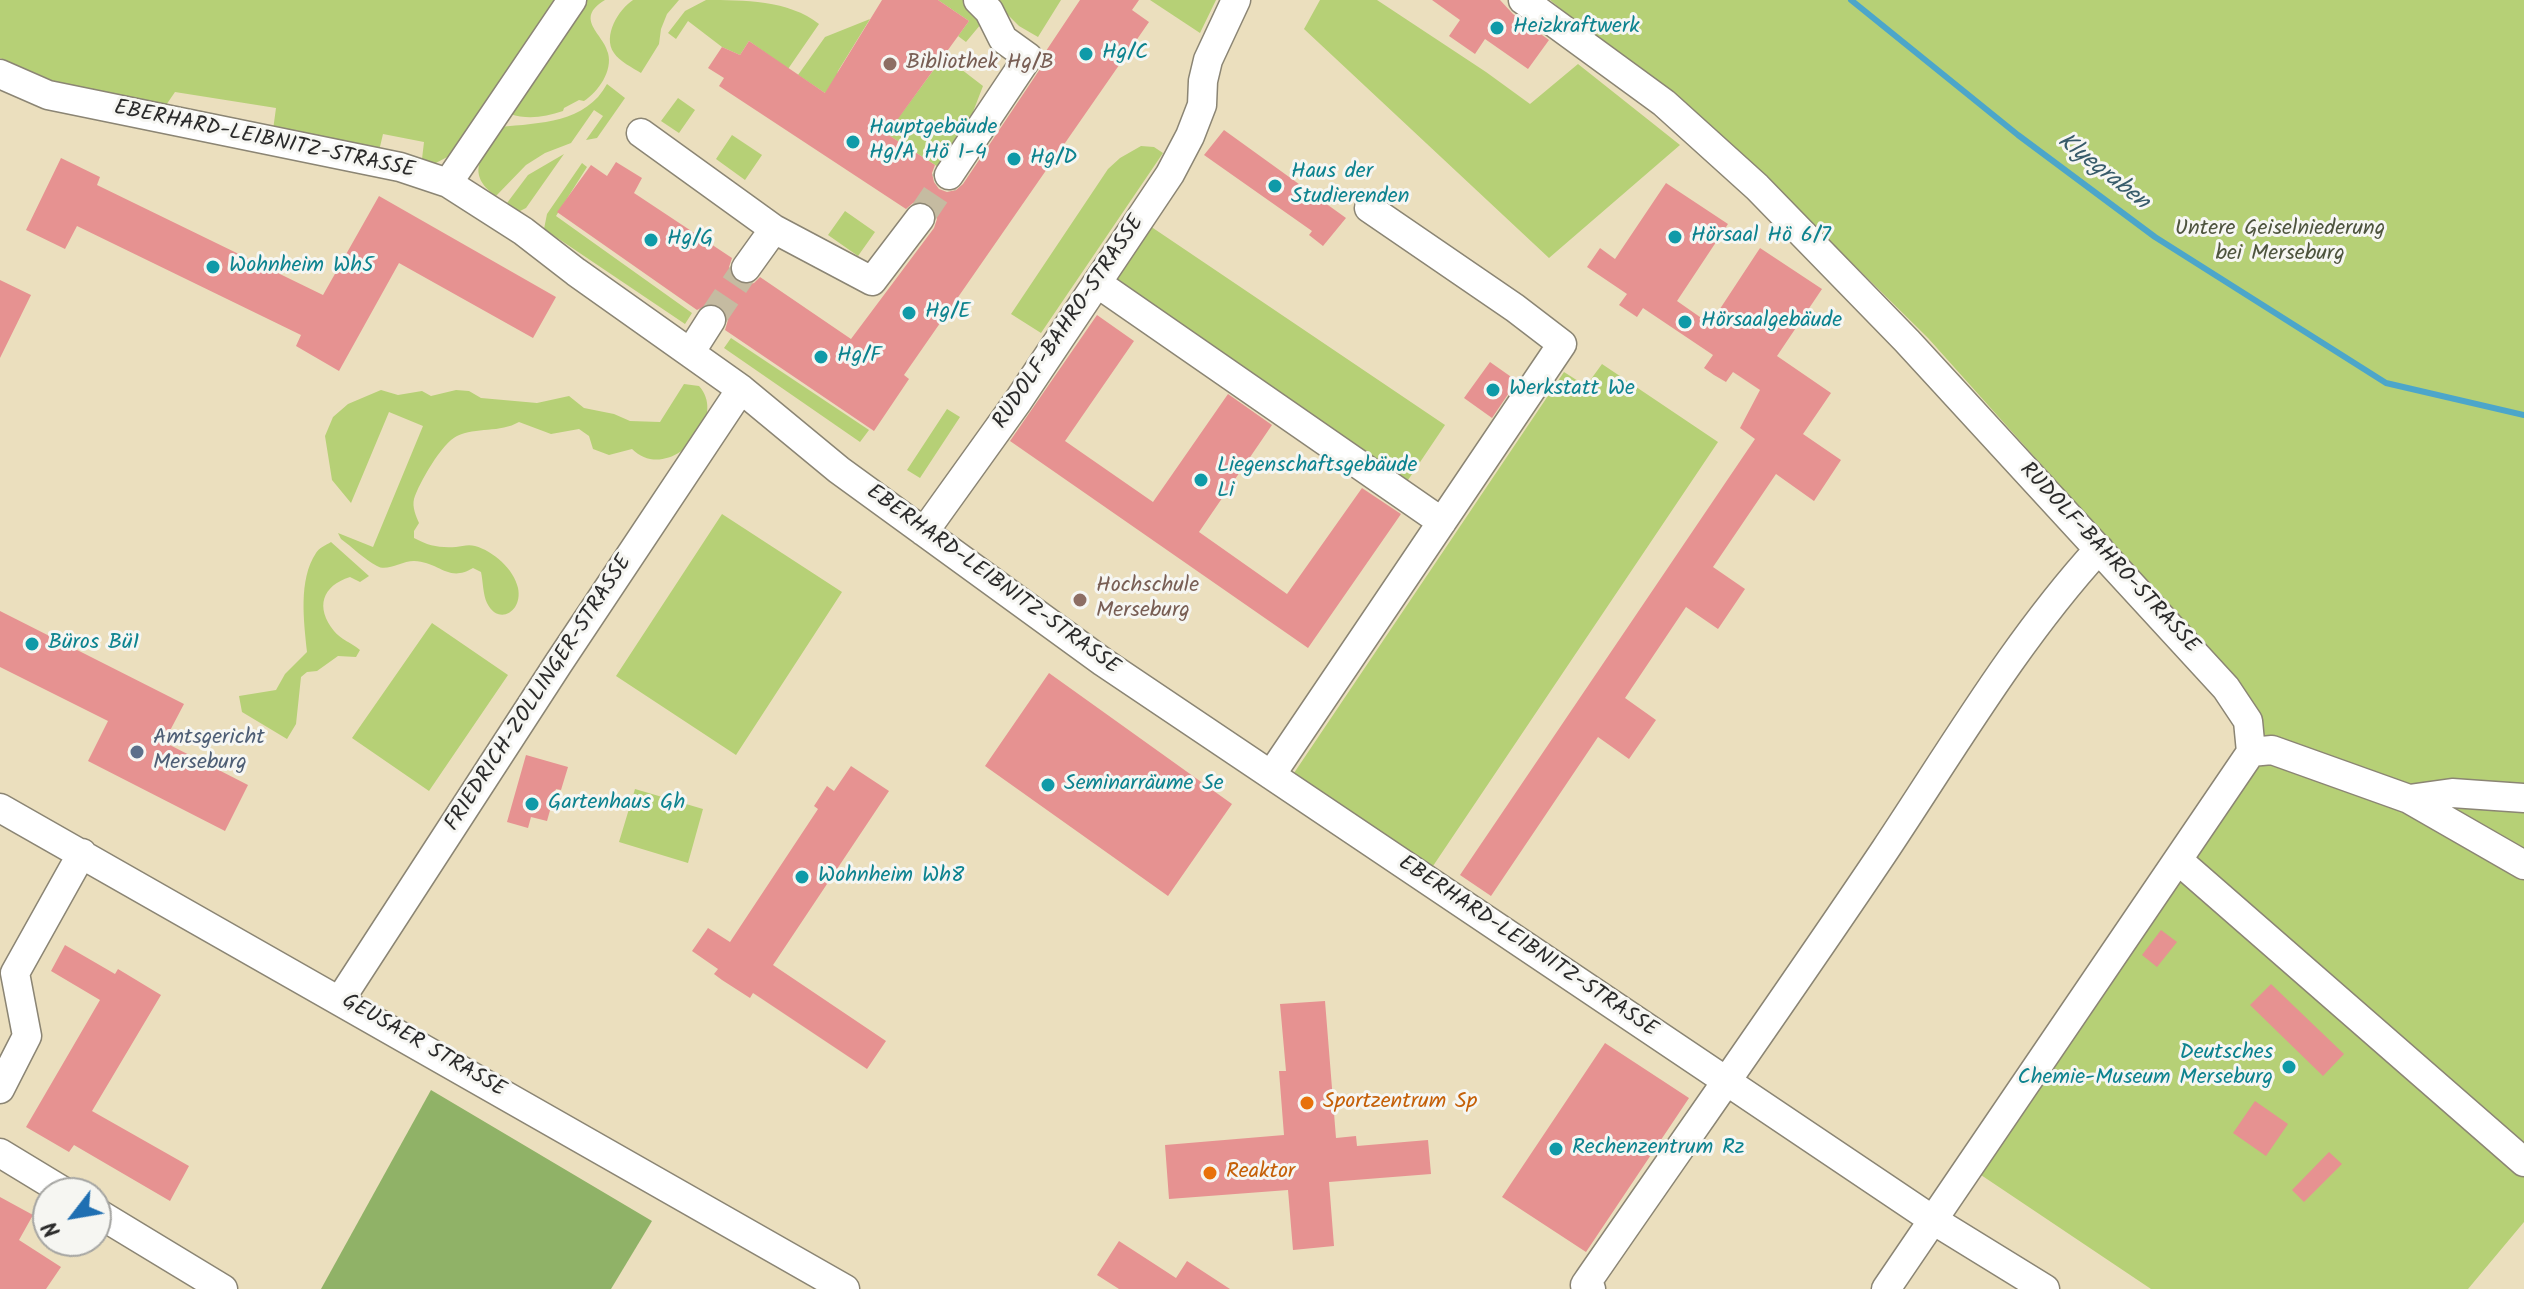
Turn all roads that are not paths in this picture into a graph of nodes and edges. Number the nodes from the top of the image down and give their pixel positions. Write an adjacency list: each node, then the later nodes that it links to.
1 (572, 0): 8 (street)
2 (978, 0): 7 (street)
3 (1236, 0): 13 (street, RUDOLF-BAHRO-STRASSE)
4 (1523, 0): 19 (street, RUDOLF-BAHRO-STRASSE)
5 (0, 74): 8 (street, EBERHARD-LEIBNITZ-STRASSE)
6 (641, 133): 11 (street)
7 (949, 175)
8 (448, 183): 15 (street, EBERHARD-LEIBNITZ-STRASSE)
9 (1369, 208): 17 (street)
10 (920, 218): 11 (street)
11 (774, 229): 12 (street)
12 (746, 268)
13 (1097, 283): 17 (street); 18 (street, RUDOLF-BAHRO-STRASSE)
14 (711, 320): 15 (street)
15 (690, 353): 16 (street, EBERHARD-LEIBNITZ-STRASSE)
16 (741, 389): 18 (street, EBERHARD-LEIBNITZ-STRASSE); 30 (street, FRIEDRICH-ZOLLINGER-STRASSE)
17 (1442, 522): 21 (street)
18 (924, 532): 21 (street, EBERHARD-LEIBNITZ-STRASSE)
19 (2099, 549): 20 (street, RUDOLF-BAHRO-STRASSE); 31 (street)
20 (2251, 752): 23 (street); 26 (street)
21 (1271, 775): 31 (street, EBERHARD-LEIBNITZ-STRASSE)
22 (2524, 798): 23 (street)
23 (2409, 799): 27 (street)
24 (0, 808): 25 (street, GEUSAER STRASSE)
25 (82, 853): 28 (street); 30 (street, GEUSAER STRASSE)
26 (2179, 861): 34 (street); 36 (street)
27 (2524, 865)
28 (15, 973): 29 (street); 32 (street)
29 (0, 999)
30 (340, 1000): 39 (street, GEUSAER STRASSE)
31 (1726, 1082): 36 (street, EBERHARD-LEIBNITZ-STRASSE); 40 (street)
32 (0, 1089)
33 (0, 1153): 35 (street)
34 (2524, 1162)
35 (40, 1177)
36 (1933, 1220): 41 (street); 42 (street)
37 (112, 1222): 38 (street)
38 (223, 1289)
39 (845, 1289)
40 (1591, 1289)
41 (1886, 1289)
42 (2045, 1289)

